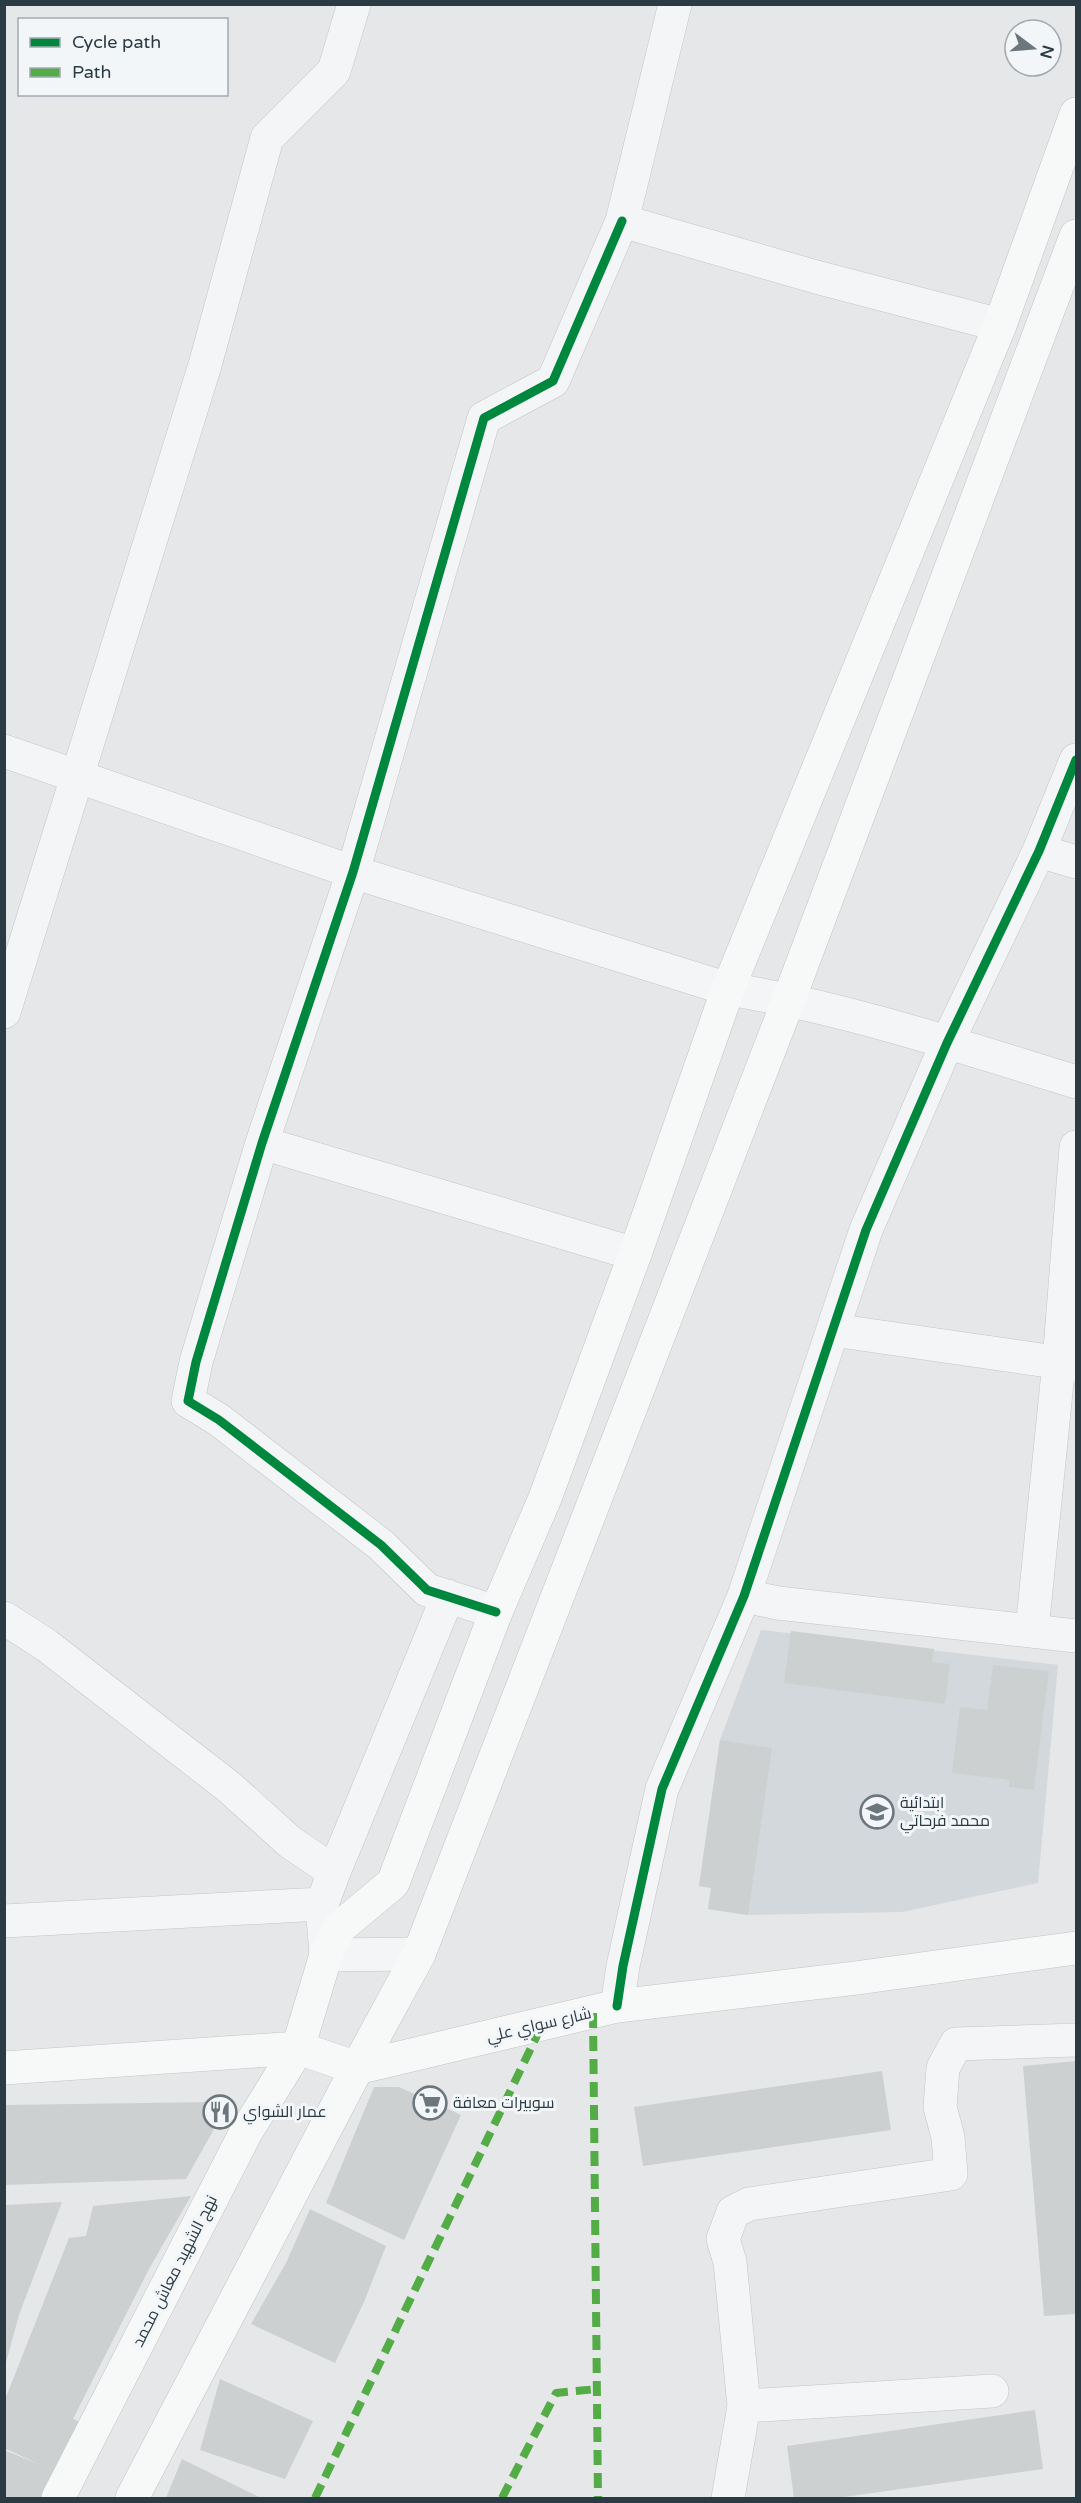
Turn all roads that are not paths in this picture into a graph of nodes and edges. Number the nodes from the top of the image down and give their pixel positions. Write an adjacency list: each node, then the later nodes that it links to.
1 (354, 4): 9 (street)
2 (675, 4): 4 (street)
3 (1077, 114): 6 (main road, نهج الشهيد معاش محمد)
4 (622, 221): 6 (street); 12 (street)
5 (1077, 236): 14 (main road)
6 (1000, 325): 13 (main road, نهج الشهيد معاش محمد)
7 (4, 751): 9 (street)
8 (1077, 760): 10 (street)
9 (77, 775): 12 (street); 15 (street)
10 (1039, 851): 11 (street); 16 (street)
11 (1077, 862)
12 (353, 872): 13 (street); 18 (street)
13 (728, 989): 14 (street); 20 (main road, نهج الشهيد معاش محمد)
14 (789, 999): 16 (street); 33 (main road)
15 (4, 1012)
16 (947, 1042): 17 (street); 21 (street)
17 (1077, 1082)
18 (262, 1143): 20 (street); 23 (street)
19 (1077, 1147): 22 (street)
20 (634, 1254): 25 (main road, نهج الشهيد معاش محمد)
21 (832, 1330): 22 (street); 24 (street)
22 (1068, 1364): 27 (street)
23 (448, 1596): 25 (street); 29 (street)
24 (744, 1596): 27 (street); 35 (street)
25 (496, 1612): 34 (main road, نهج الشهيد معاش محمد)
26 (4, 1618): 29 (street)
27 (1032, 1630): 28 (street)
28 (1077, 1636)
29 (334, 1872): 30 (street)
30 (322, 1904): 31 (street); 34 (street)
31 (4, 1921)
32 (1076, 1949): 35 (main road, شارع سواي علي)
33 (419, 1954): 34 (street); 39 (main road)
34 (326, 1955): 37 (main road, نهج الشهيد معاش محمد)
35 (617, 2006): 39 (main road, شارع سواي علي)
36 (1077, 2040): 41 (street)
37 (298, 2048): 38 (main road); 39 (main road); 42 (main road, نهج الشهيد معاش محمد)
38 (4, 2068)
39 (357, 2068): 43 (main road)
40 (993, 2391): 41 (street)
41 (744, 2406): 44 (street)
42 (58, 2499)
43 (132, 2499)
44 (728, 2499)

